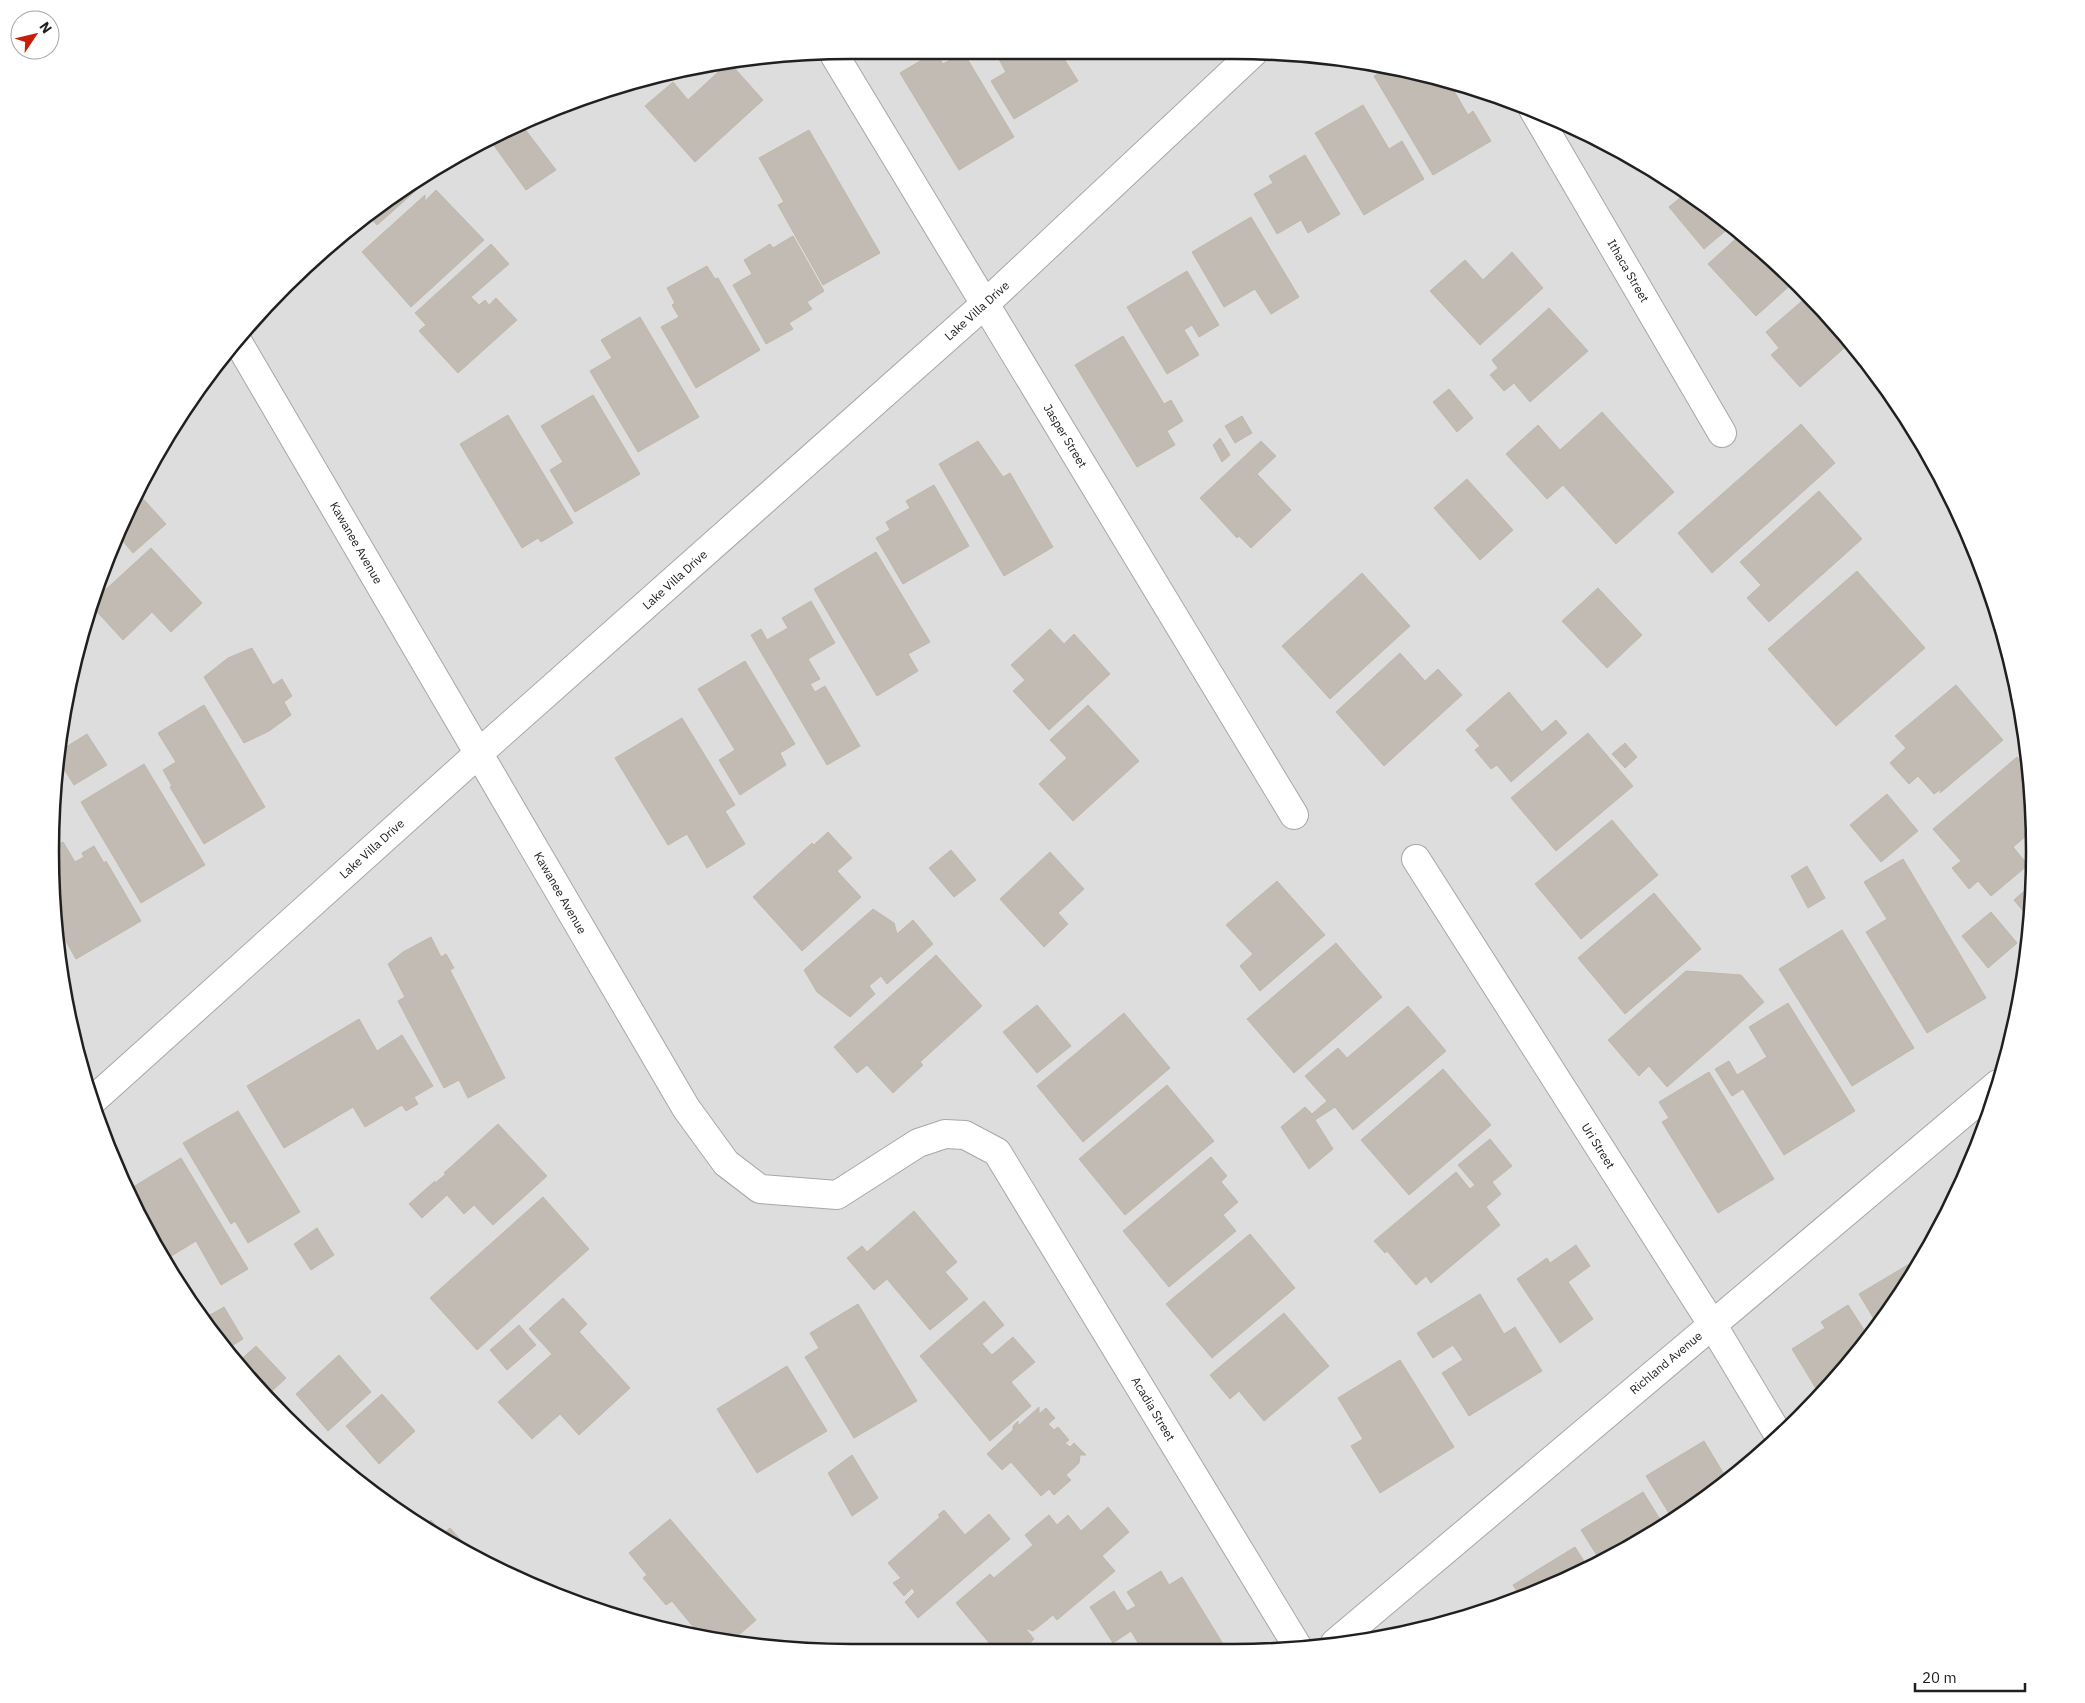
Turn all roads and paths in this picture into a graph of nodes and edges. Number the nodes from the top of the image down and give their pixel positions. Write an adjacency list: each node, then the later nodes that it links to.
1 (837, 59): 4 (street, Jasper Street)
2 (1246, 59): 4 (street, Lake Villa Drive)
3 (1540, 120): 6 (street, Ithaca Street)
4 (985, 304): 7 (street, Lake Villa Drive); 8 (street, Jasper Street)
5 (241, 347): 7 (street, Kawanee Avenue)
6 (1722, 433)
7 (479, 753): 11 (street, Lake Villa Drive); 12 (street, Kawanee Avenue)
8 (1294, 815)
9 (1416, 859): 13 (street, Uri Street)
10 (1988, 1092): 13 (street, Richland Avenue)
11 (98, 1096)
12 (1007, 1169): 16 (street, Acadia Street)
13 (1712, 1324): 14 (street, Uri Street); 15 (street, Richland Avenue)
14 (1775, 1430)
15 (1343, 1636)
16 (1295, 1642)

